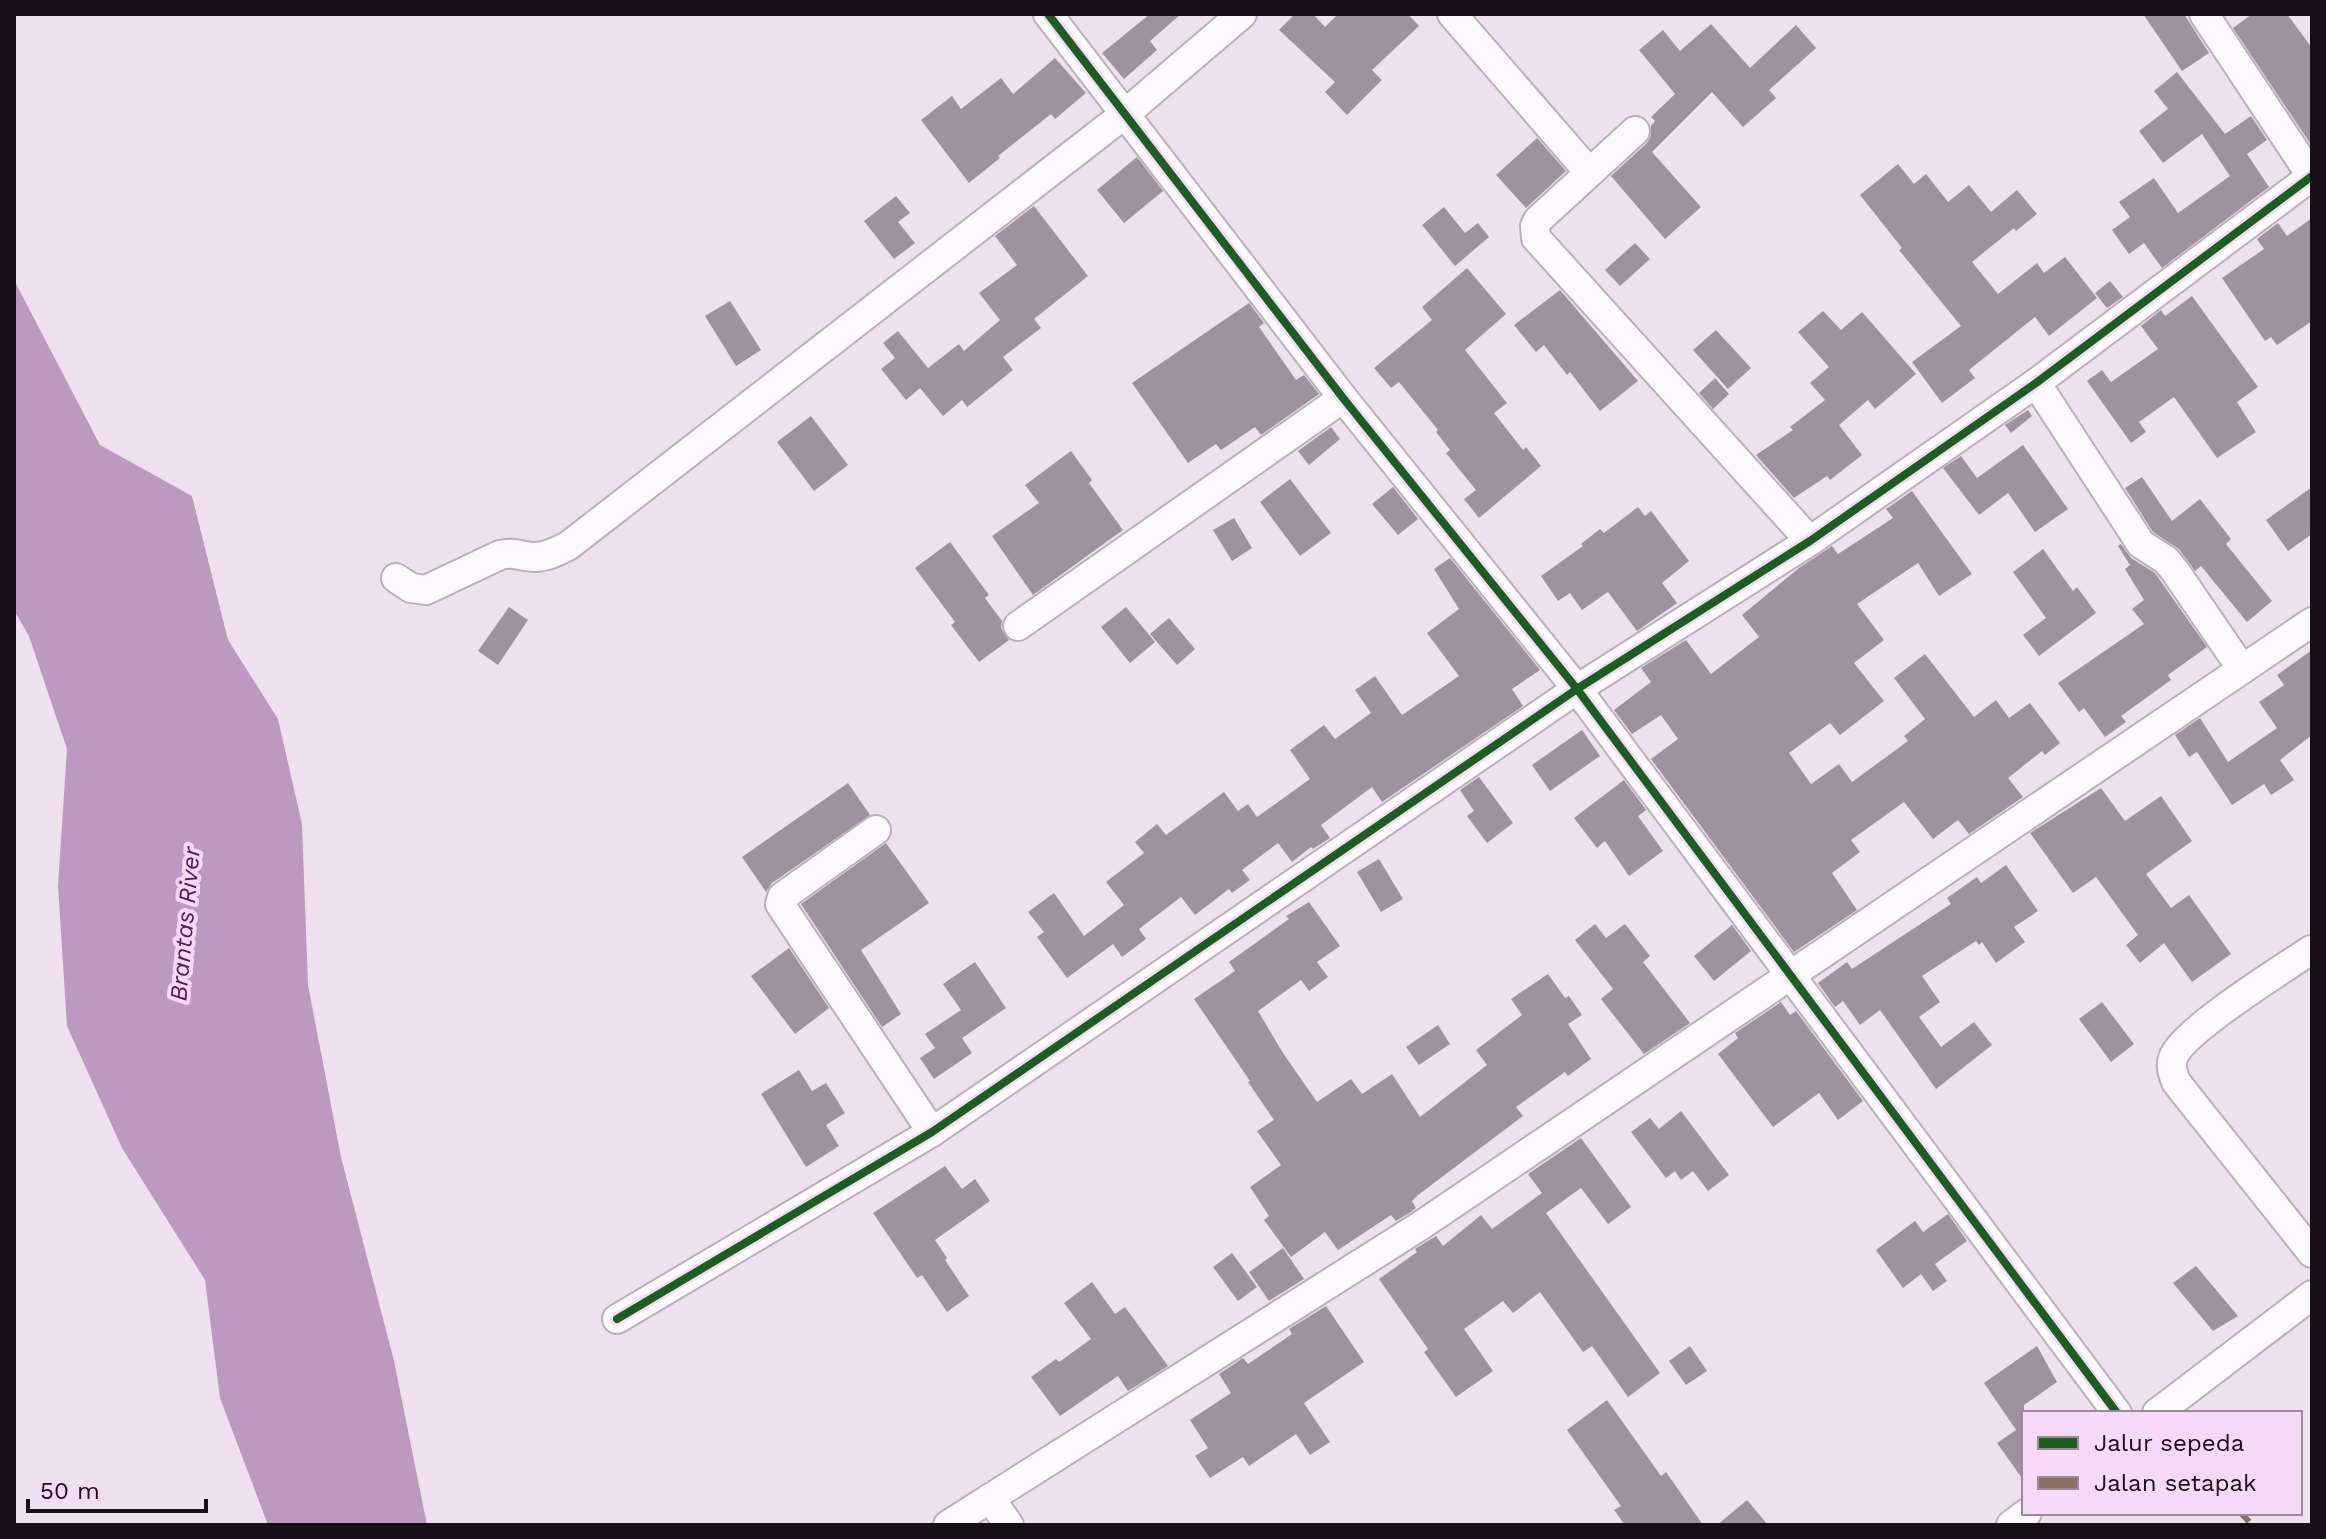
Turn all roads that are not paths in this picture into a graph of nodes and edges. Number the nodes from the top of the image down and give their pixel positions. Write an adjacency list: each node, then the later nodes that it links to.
1 (1048, 14): 5 (street)
2 (1242, 14): 5 (street)
3 (1452, 14): 7 (street)
4 (2204, 14): 8 (street)
5 (1126, 113): 10 (street); 12 (street)
6 (1635, 131): 7 (street)
7 (1589, 172): 11 (street)
8 (2312, 177): 9 (street)
9 (2036, 383): 11 (street); 15 (street)
10 (1343, 398): 14 (street); 16 (street)
11 (1810, 541): 16 (street)
12 (396, 578)
13 (2312, 622): 15 (street)
14 (1018, 626)
15 (2242, 669): 19 (street)
16 (1577, 689): 19 (street); 20 (street)
17 (876, 830): 20 (street)
18 (2311, 950): 21 (street)
19 (1792, 976): 24 (street); 26 (street)
20 (932, 1132): 23 (street)
21 (2312, 1253)
22 (2312, 1295): 25 (street)
23 (617, 1319)
24 (2116, 1411)
25 (2160, 1411)
26 (990, 1498): 27 (street); 28 (street)
27 (948, 1525)
28 (1009, 1525)

